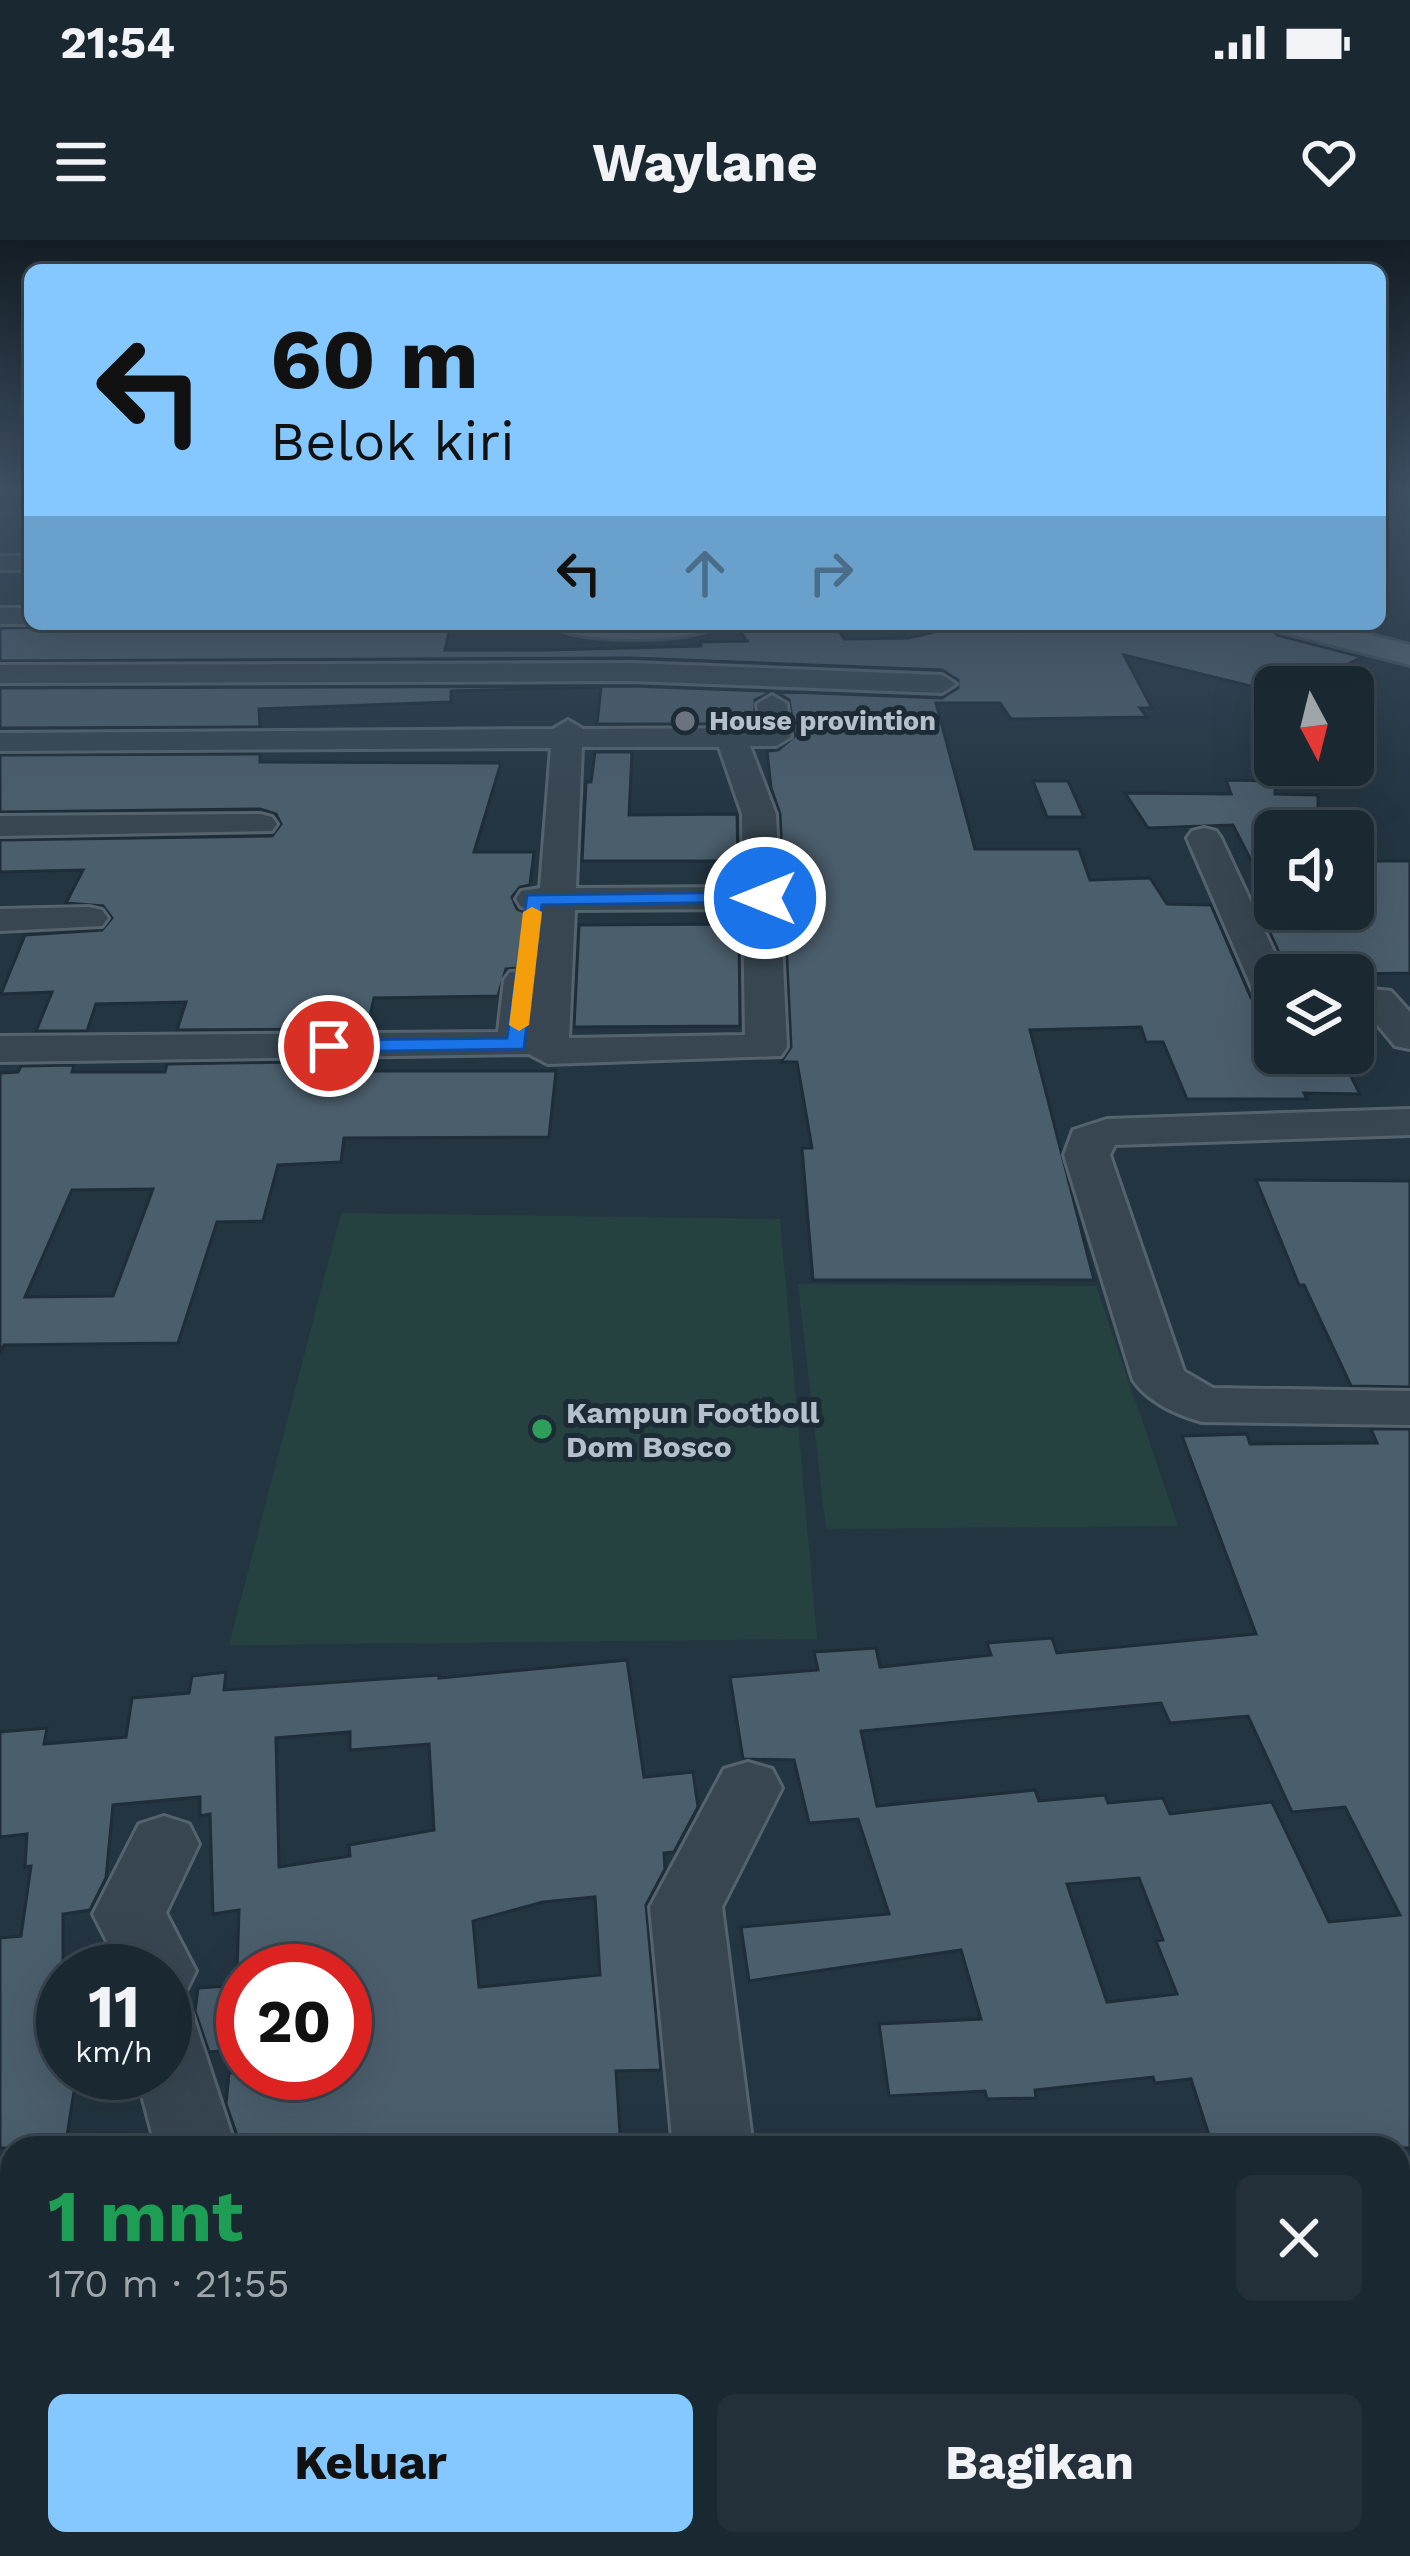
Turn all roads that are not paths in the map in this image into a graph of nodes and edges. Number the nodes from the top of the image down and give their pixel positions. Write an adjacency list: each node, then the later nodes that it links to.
1 (1313, 630): 2 (main road)
2 (1410, 655)
3 (0, 674): 4 (street)
4 (942, 684)
5 (772, 704): 7 (street)
6 (562, 736): 7 (street); 8 (street); 13 (street)
7 (731, 738): 12 (street)
8 (0, 742)
9 (260, 824): 10 (street)
10 (0, 826)
11 (1204, 838): 16 (street)
12 (765, 898): 13 (street); 13 (street)
13 (546, 899): 19 (street)
14 (88, 918): 15 (street)
15 (0, 920)
16 (1257, 954)
17 (1374, 999): 18 (street)
18 (1410, 1036)
19 (0, 1049)
20 (1410, 1122): 21 (street)
21 (1410, 1408)
22 (748, 1787): 27 (street)
23 (164, 1844): 24 (street)
24 (145, 1944)
25 (183, 2100): 26 (street)
26 (193, 2136)
27 (712, 2136)

